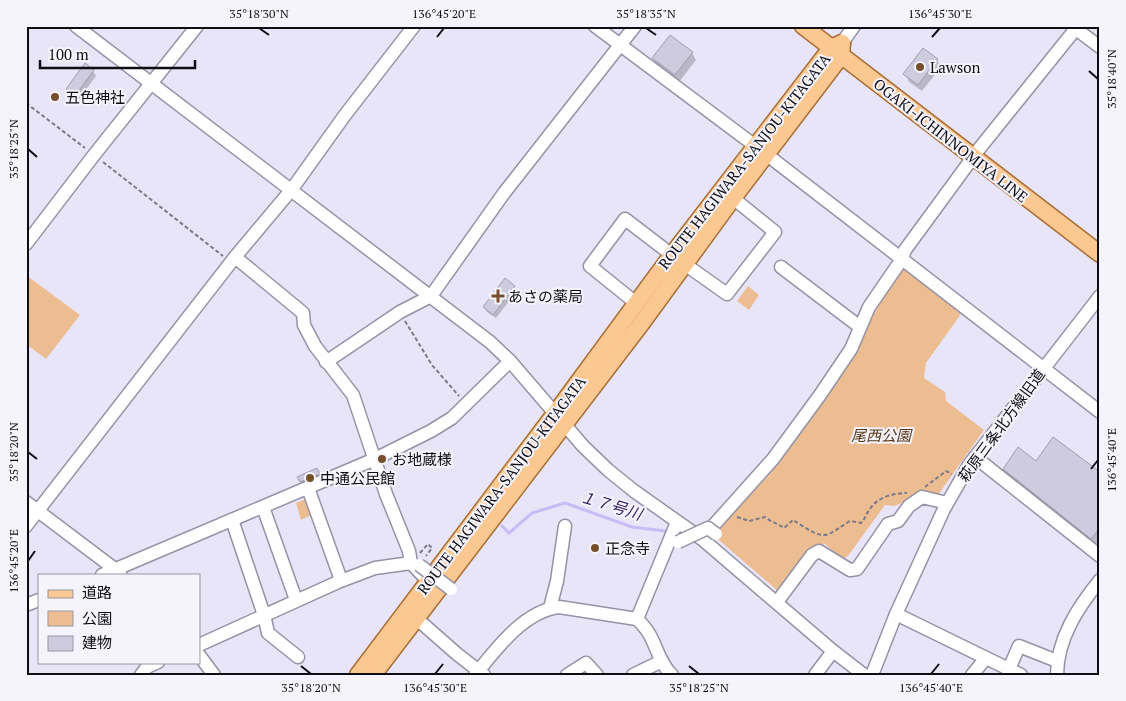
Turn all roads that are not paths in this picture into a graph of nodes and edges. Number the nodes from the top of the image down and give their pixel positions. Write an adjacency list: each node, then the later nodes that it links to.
1 (76, 26): 13 (street)
2 (197, 26): 13 (street)
3 (414, 26): 16 (street)
4 (595, 26): 10 (street)
5 (635, 26): 10 (street)
6 (802, 26): 12 (main road, OGAKI-ICHINNOMIYA LINE)
7 (820, 26): 12 (main road, OGAKI-ICHINNOMIYA LINE)
8 (854, 26): 12 (street)
9 (1075, 27): 11 (street); 15 (street)
10 (620, 45): 14 (street); 26 (street)
11 (1100, 47)
12 (838, 49): 14 (main road, ROUTE HAGIWARA-SANJOU-KITAGATA); 15 (main road, OGAKI-ICHINNOMIYA LINE)
13 (152, 84): 16 (street); 19 (street)
14 (761, 150): 17 (main road, ROUTE HAGIWARA-SANJOU-KITAGATA); 21 (main road, ROUTE HAGIWARA-SANJOU-KITAGATA); 23 (street)
15 (977, 154): 18 (main road, OGAKI-ICHINNOMIYA LINE); 20 (main road, OGAKI-ICHINNOMIYA LINE); 23 (street)
16 (292, 190): 22 (street); 26 (street)
17 (733, 198): 24 (main road, ROUTE HAGIWARA-SANJOU-KITAGATA); 24 (street)
18 (1100, 242)
19 (26, 244)
20 (1100, 254)
21 (672, 255): 28 (main road, ROUTE HAGIWARA-SANJOU-KITAGATA); 28 (street)
22 (233, 259): 31 (street); 41 (street)
23 (902, 259): 29 (street); 32 (street)
24 (686, 264): 34 (main road, ROUTE HAGIWARA-SANJOU-KITAGATA)
25 (781, 267): 29 (street)
26 (431, 296): 30 (street); 31 (street)
27 (1100, 296): 32 (street, 萩原三条北方線旧道)
28 (636, 303): 34 (main road, ROUTE HAGIWARA-SANJOU-KITAGATA)
29 (860, 327): 47 (street)
30 (510, 361): 34 (street); 36 (street)
31 (326, 362): 36 (street)
32 (1042, 369): 33 (street); 35 (street, 萩原三条北方線旧道)
33 (1100, 412)
34 (560, 418): 43 (street); 54 (main road, ROUTE HAGIWARA-SANJOU-KITAGATA); 63 (main road, ROUTE HAGIWARA-SANJOU-KITAGATA)
35 (975, 457): 39 (street, 萩原三条北方線旧道); 49 (street)
36 (374, 459): 37 (street); 50 (street)
37 (308, 488): 40 (street); 52 (street)
38 (26, 502): 41 (street)
39 (947, 503): 58 (street); 62 (street, 萩原三条北方線旧道)
40 (263, 507): 42 (street); 57 (street)
41 (38, 511): 44 (street); 51 (street)
42 (232, 520): 51 (street); 61 (street)
43 (677, 522): 47 (street); 64 (street)
44 (26, 526)
45 (565, 526): 60 (street)
46 (716, 534): 48 (street, bridge)
47 (702, 539): 58 (street)
48 (678, 542)
49 (1100, 556)
50 (416, 561): 52 (street); 54 (street); 55 (street, bridge)
51 (119, 572)
52 (341, 580): 57 (street)
53 (1100, 580): 71 (street)
54 (428, 582): 77 (main road, ROUTE HAGIWARA-SANJOU-KITAGATA)
55 (451, 589)
56 (38, 600): 59 (street)
57 (296, 600): 61 (street)
58 (777, 602): 66 (street)
59 (26, 605)
60 (550, 608): 64 (street); 74 (street)
61 (264, 614): 65 (street); 68 (street)
62 (896, 614): 69 (street); 85 (street, 萩原三条北方線旧道)
63 (416, 618): 74 (street); 78 (main road, ROUTE HAGIWARA-SANJOU-KITAGATA)
64 (638, 619): 70 (street)
65 (200, 645)
66 (833, 651): 83 (street); 84 (street)
67 (200, 656): 76 (street)
68 (298, 657)
69 (986, 658): 73 (street); 86 (street)
70 (662, 660): 81 (street); 82 (street)
71 (1057, 661): 73 (street); 88 (street)
72 (154, 664): 75 (street)
73 (1009, 669): 87 (street)
74 (479, 673)
75 (141, 675)
76 (214, 675)
77 (358, 675)
78 (373, 675)
79 (567, 675): 80 (street)
80 (597, 675)
81 (633, 675)
82 (672, 675)
83 (815, 675)
84 (864, 675)
85 (872, 675)
86 (972, 675)
87 (1021, 675)
88 (1057, 675)

